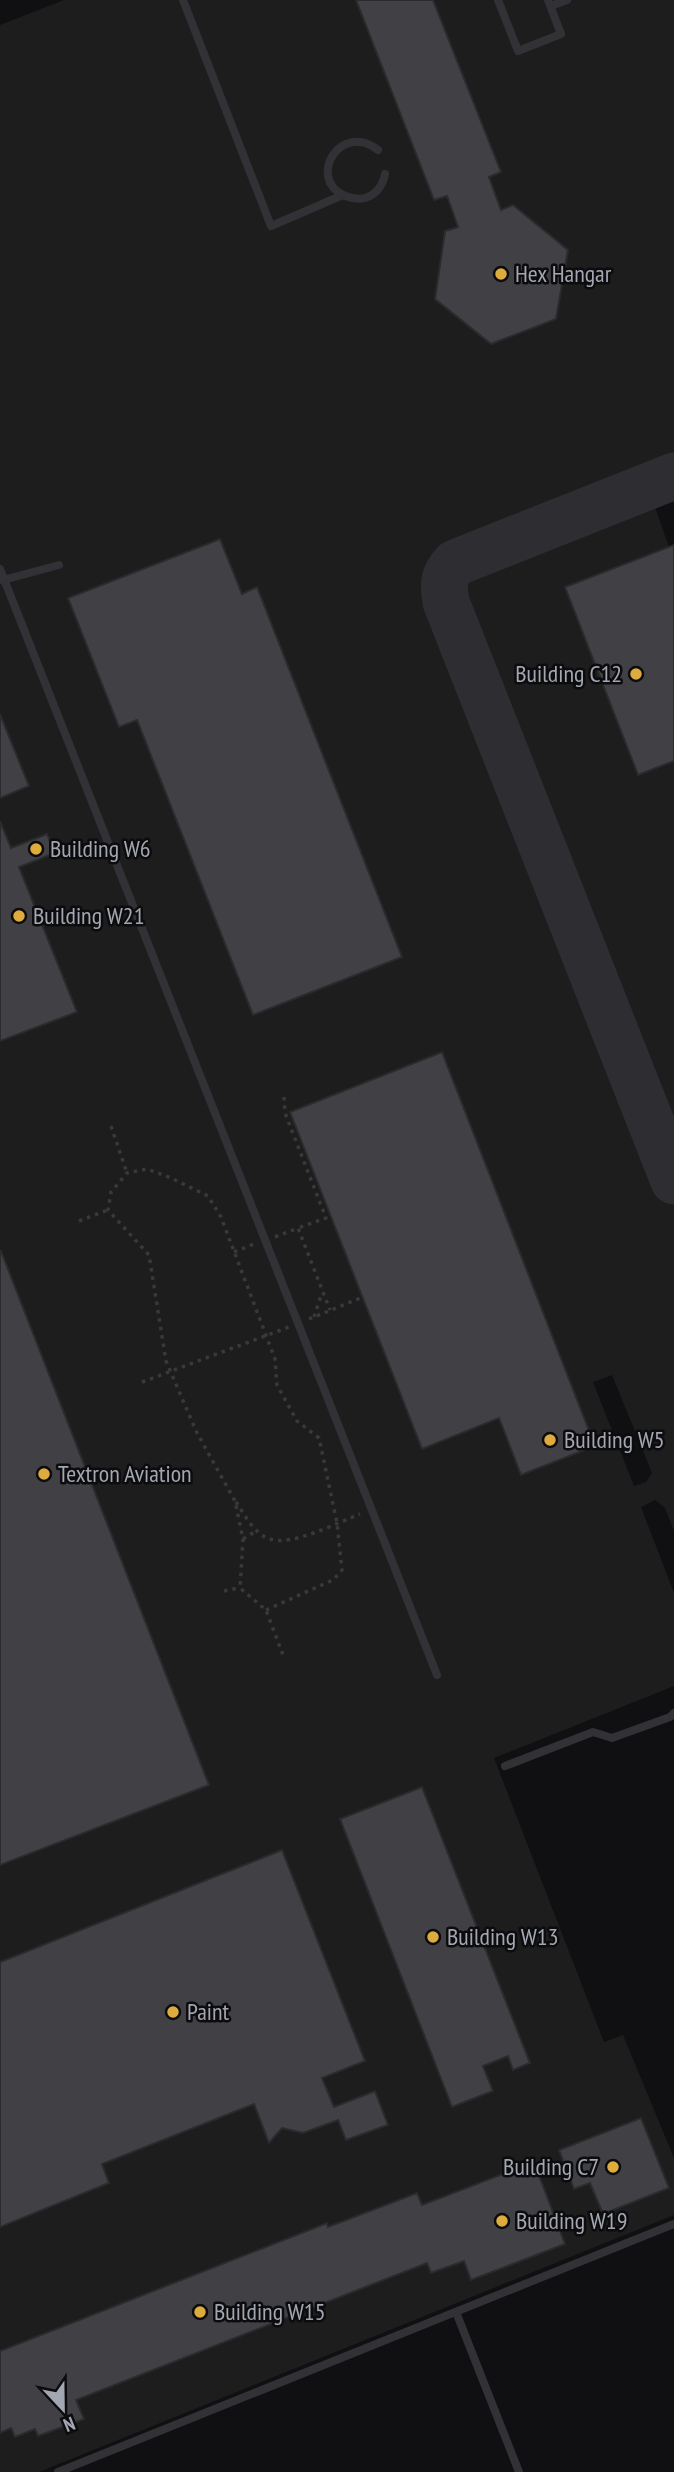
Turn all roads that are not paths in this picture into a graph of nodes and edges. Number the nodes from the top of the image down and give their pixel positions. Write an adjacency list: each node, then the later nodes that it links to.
1 (183, 0): 7 (lane)
2 (498, 0): 4 (lane)
3 (567, 0): 4 (lane)
4 (550, 3)
5 (378, 150): 7 (lane)
6 (385, 174): 7 (lane)
7 (343, 195)
8 (59, 565): 10 (lane)
9 (0, 569): 10 (lane)
10 (4, 580): 11 (lane)
11 (437, 1675)
12 (674, 1713): 13 (lane)
13 (505, 1766)
14 (674, 2224): 15 (lane)
15 (456, 2312): 16 (lane); 17 (lane)
16 (58, 2472)
17 (519, 2472)

